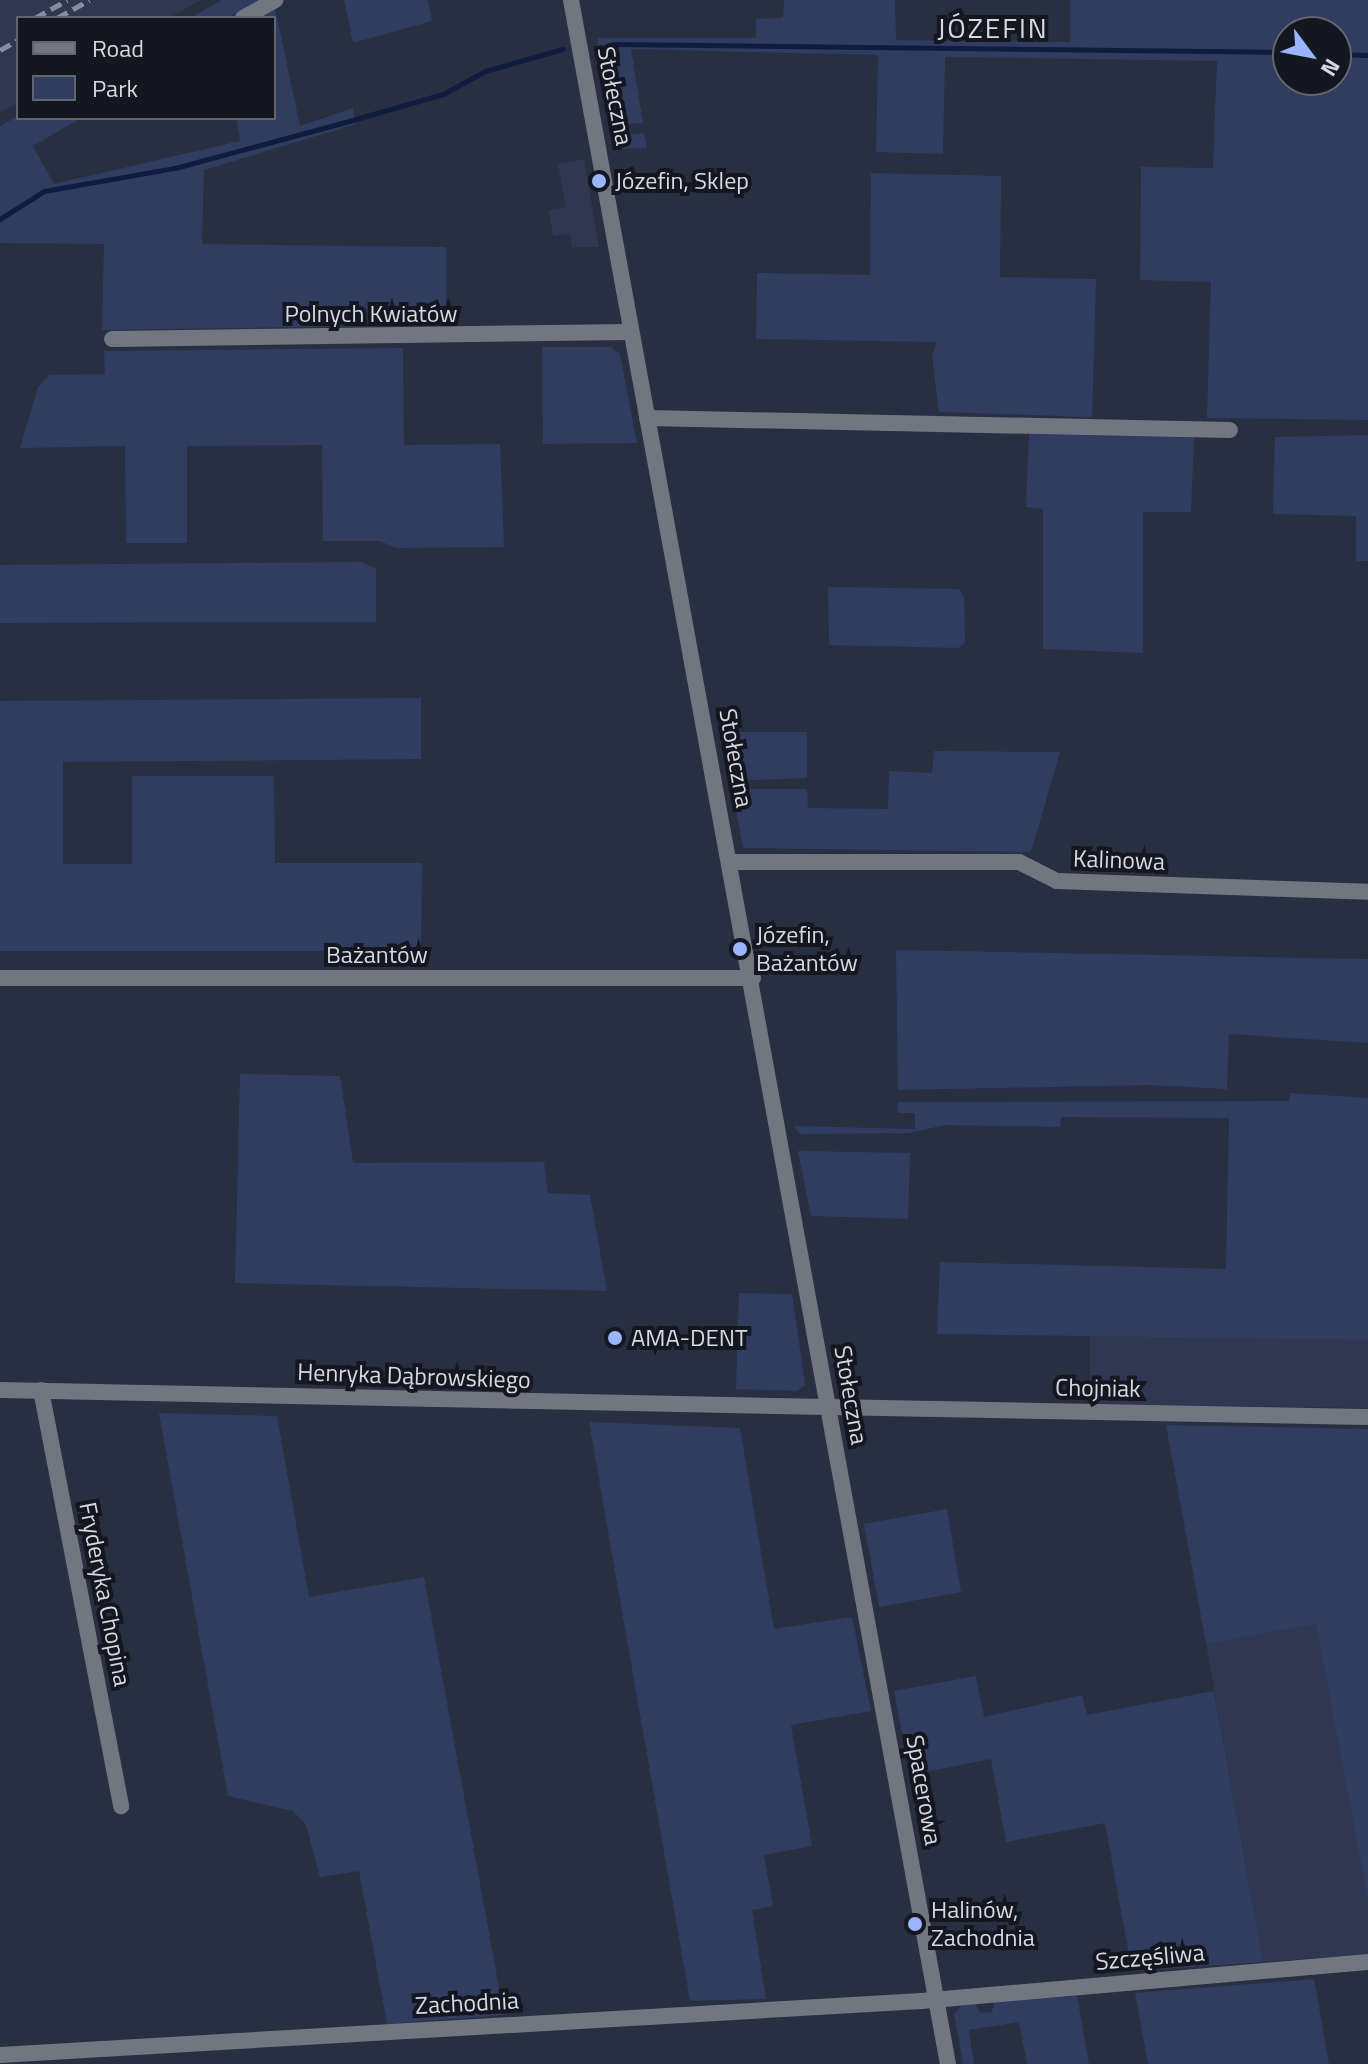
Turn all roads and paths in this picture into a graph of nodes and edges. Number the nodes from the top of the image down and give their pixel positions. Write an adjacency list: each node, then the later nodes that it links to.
1 (275, 0): 3 (street)
2 (571, 0): 4 (street, Stołeczna)
3 (247, 16)
4 (629, 332): 5 (street, Polnych Kwiatów); 6 (street, Stołeczna)
5 (112, 339)
6 (647, 418): 7 (street); 8 (street, Stołeczna)
7 (1230, 430)
8 (730, 862): 9 (street, Kalinowa); 11 (street, Stołeczna)
9 (1368, 892)
10 (0, 978): 11 (street, Bażantów)
11 (753, 978): 14 (street, Stołeczna)
12 (0, 1390): 13 (street, Henryka Dąbrowskiego)
13 (41, 1390): 14 (street, Henryka Dąbrowskiego); 17 (street, Fryderyka Chopina)
14 (827, 1407): 15 (street, Chojniak); 16 (street, Stołeczna)
15 (1368, 1417)
16 (852, 1524): 19 (street, Spacerowa)
17 (121, 1806)
18 (1368, 1962): 19 (street, Szczęśliwa)
19 (937, 1997): 20 (street, Zachodnia); 21 (street, Spacerowa)
20 (0, 2055)
21 (948, 2064)

